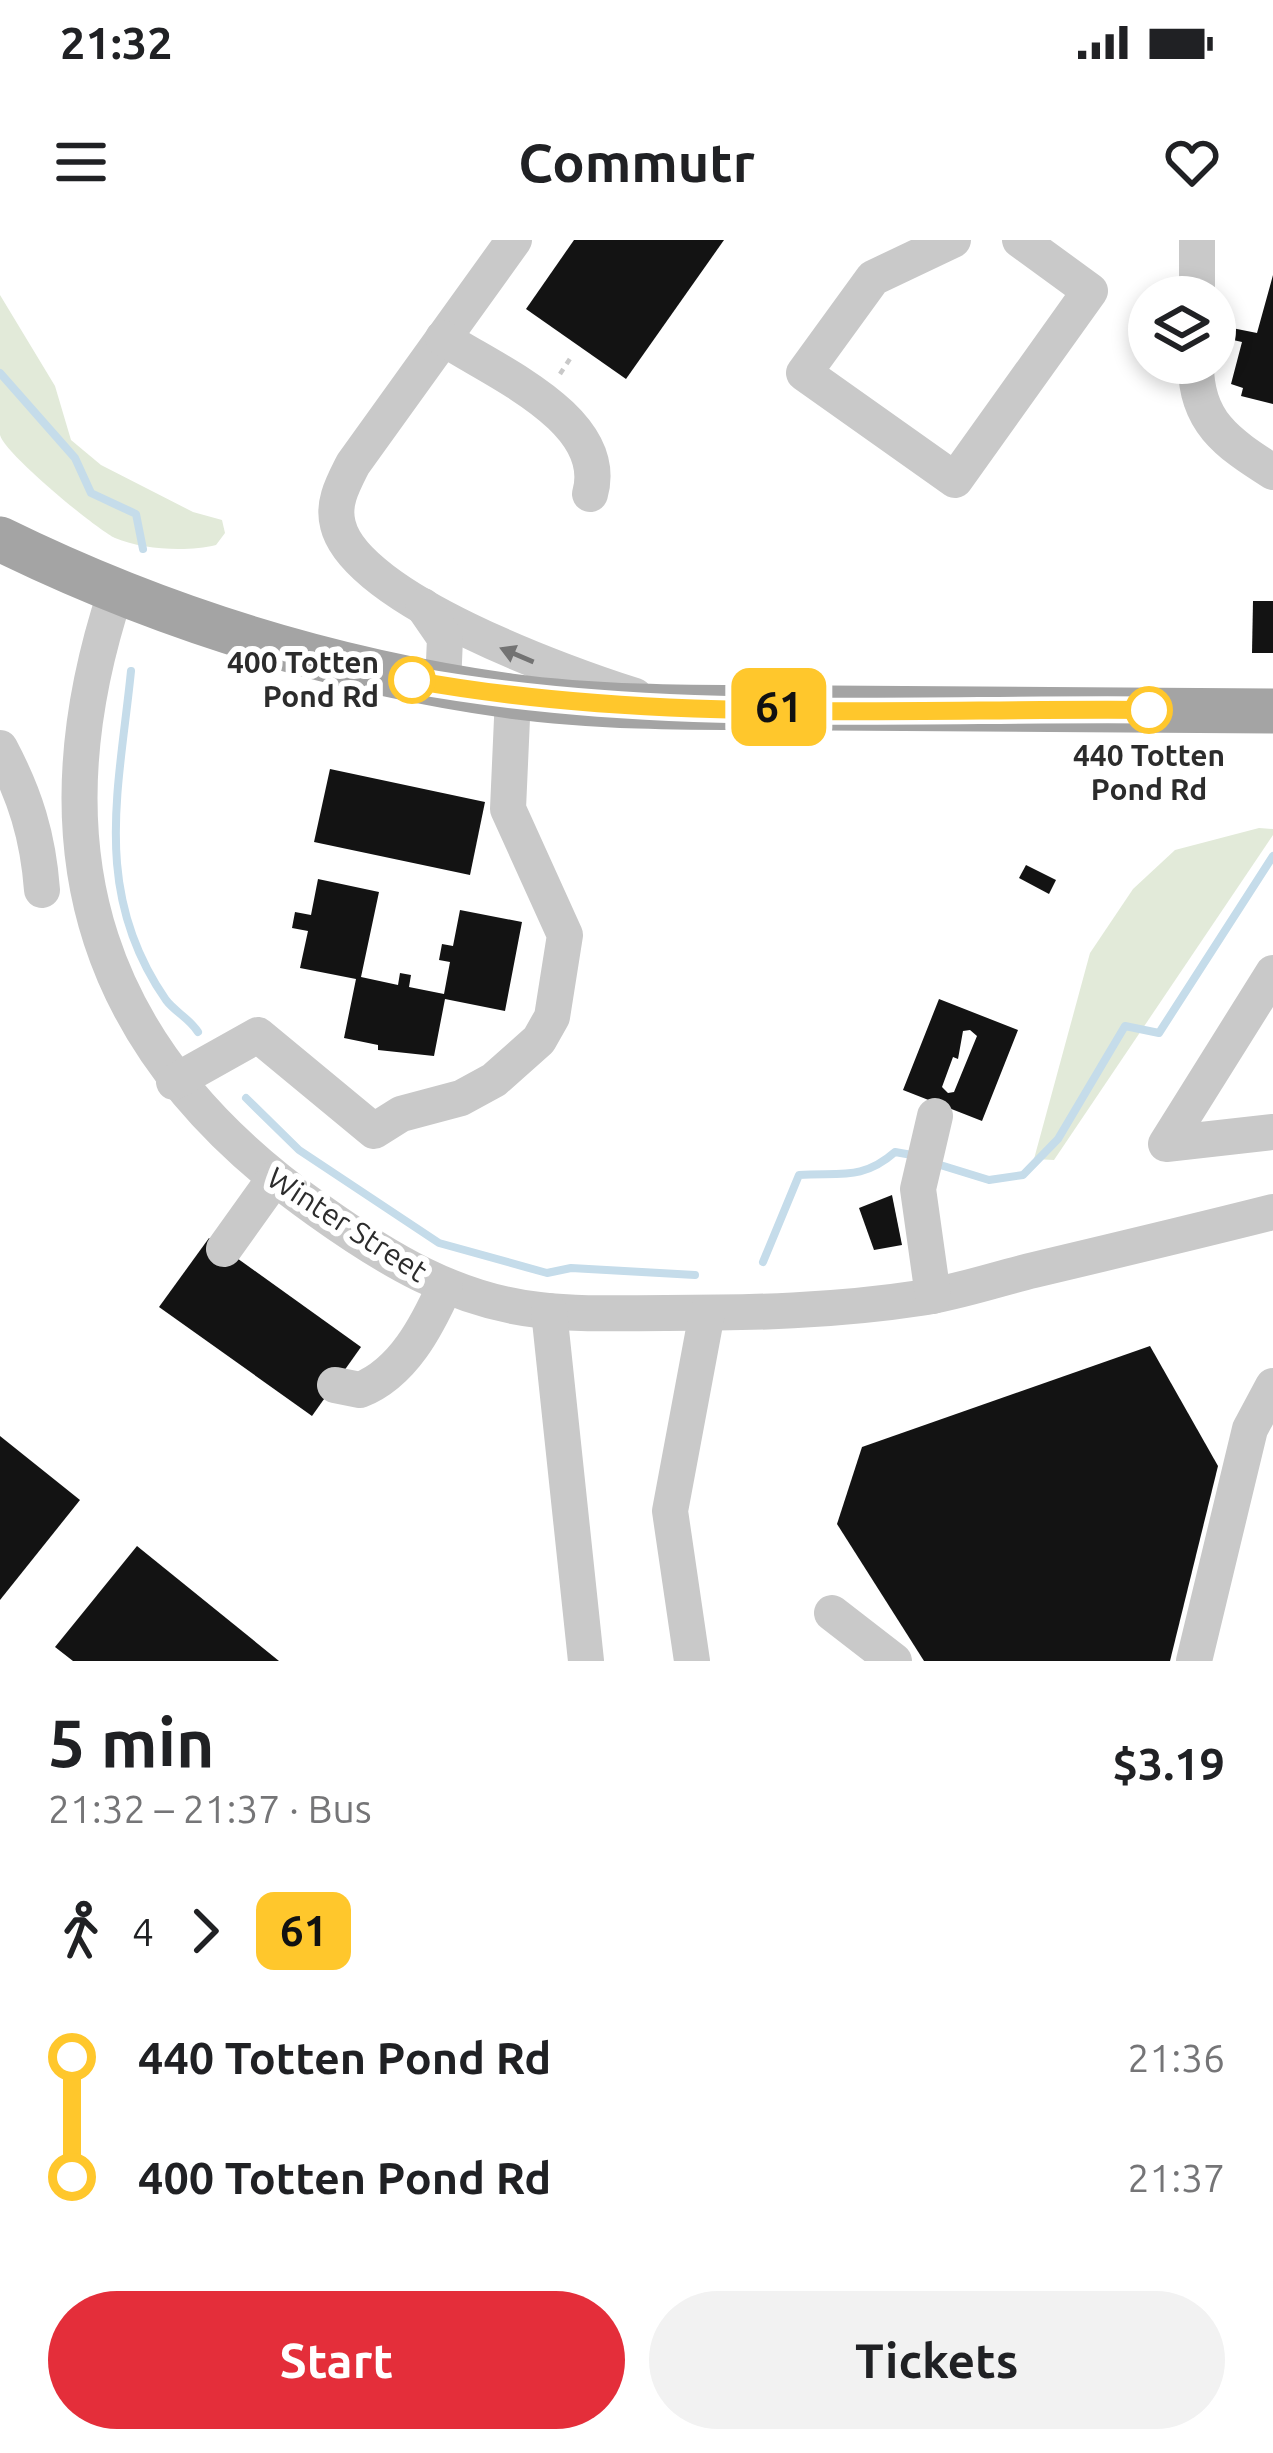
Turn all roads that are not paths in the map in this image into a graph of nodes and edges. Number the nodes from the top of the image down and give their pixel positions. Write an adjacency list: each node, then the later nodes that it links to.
1 (514, 240): 6 (street)
2 (953, 240): 3 (street)
3 (1020, 240)
4 (1197, 240): 5 (street)
5 (1197, 276)
6 (443, 338): 9 (street); 12 (street)
7 (1199, 384): 8 (street)
8 (1269, 464)
9 (590, 494)
10 (0, 539): 11 (main road)
11 (116, 591): 13 (main road); 20 (street, Winter Street)
12 (421, 604): 13 (street); 15 (street, one-way to 12)
13 (443, 686): 14 (main road)
14 (514, 696): 15 (main road); 20 (street)
15 (667, 706): 16 (main road)
16 (1273, 711)
17 (1, 751): 18 (street)
18 (42, 890)
19 (1273, 974): 22 (street)
20 (174, 1082): 23 (street, Winter Street)
21 (935, 1116): 27 (street)
22 (1273, 1132)
23 (274, 1179): 25 (street); 26 (street, Winter Street)
24 (1273, 1212): 27 (street, Winter Street)
25 (224, 1249)
26 (446, 1286): 28 (street, Winter Street); 30 (street)
27 (933, 1296): 29 (street, Winter Street)
28 (549, 1312): 29 (street, Winter Street); 33 (street)
29 (707, 1313): 34 (street)
30 (335, 1384)
31 (1273, 1386): 36 (street)
32 (832, 1613): 35 (street)
33 (586, 1661)
34 (692, 1661)
35 (895, 1661)
36 (1194, 1661)

